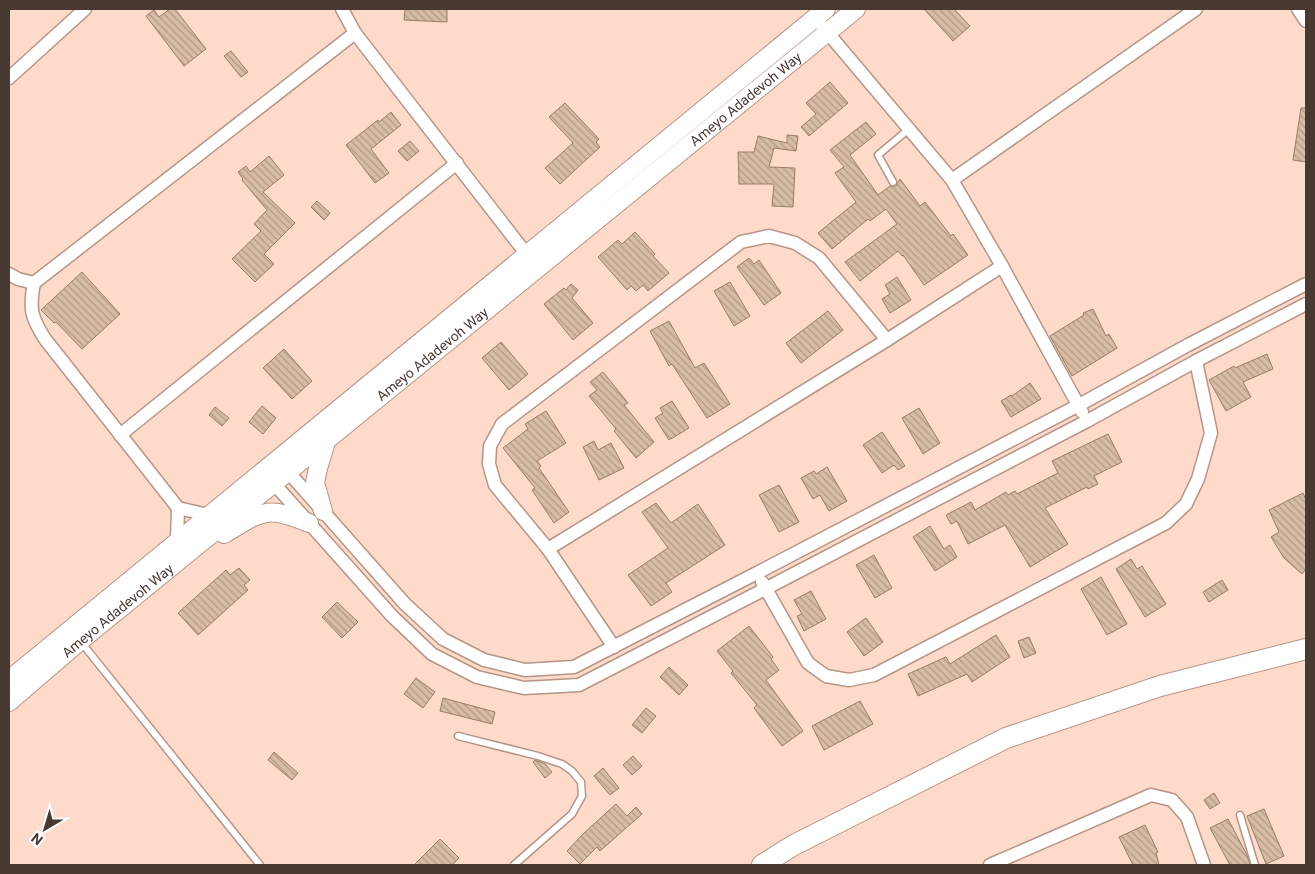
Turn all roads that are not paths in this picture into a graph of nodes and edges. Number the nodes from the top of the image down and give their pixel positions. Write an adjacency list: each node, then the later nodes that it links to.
1 (85, 9): 10 (street)
2 (342, 9): 9 (street)
3 (856, 9): 8 (street, Ameyo Adadevoh Way)
4 (1196, 9): 13 (street)
5 (1298, 9): 7 (street)
6 (821, 13): 8 (street); 15 (street, Ameyo Adadevoh Way)
7 (1306, 21)
8 (827, 32): 11 (street); 15 (street, Ameyo Adadevoh Way)
9 (355, 33): 12 (street); 18 (street)
10 (9, 78)
11 (909, 129): 13 (street); 14 (lane)
12 (457, 163): 15 (street); 25 (street)
13 (952, 180): 16 (street)
14 (893, 182)
15 (532, 261): 26 (street, Ameyo Adadevoh Way); 27 (street, Ameyo Adadevoh Way)
16 (1002, 266): 21 (street); 23 (street)
17 (9, 274): 18 (street)
18 (34, 283): 25 (street)
19 (1306, 284): 23 (street)
20 (1306, 304): 22 (street)
21 (887, 340): 34 (street); 34 (street)
22 (1196, 361): 24 (street); 37 (street)
23 (1079, 405): 24 (street); 36 (street)
24 (1087, 421): 37 (street)
25 (120, 436): 29 (street)
26 (328, 439): 27 (street, Ameyo Adadevoh Way); 30 (street)
27 (282, 465): 28 (street, Ameyo Adadevoh Way); 30 (street)
28 (268, 477): 31 (street, Ameyo Adadevoh Way); 32 (street); 35 (street, Ameyo Adadevoh Way)
29 (178, 508): 31 (street); 33 (street)
30 (323, 511): 39 (street)
31 (208, 516): 33 (street, Ameyo Adadevoh Way)
32 (309, 523): 35 (street); 37 (street)
33 (177, 542): 38 (street, Ameyo Adadevoh Way)
34 (548, 549): 39 (street)
35 (180, 559): 38 (street, Ameyo Adadevoh Way)
36 (757, 574): 37 (street); 39 (street)
37 (765, 589)
38 (75, 635): 41 (street, Ameyo Adadevoh Way); 42 (street, Ameyo Adadevoh Way); 45 (lane)
39 (614, 647)
40 (1306, 649): 47 (main road)
41 (9, 680)
42 (9, 702)
43 (458, 736): 46 (lane)
44 (1240, 815): 50 (lane)
45 (260, 865)
46 (514, 865)
47 (762, 865)
48 (990, 865): 49 (street)
49 (1204, 865)
50 (1255, 865)

